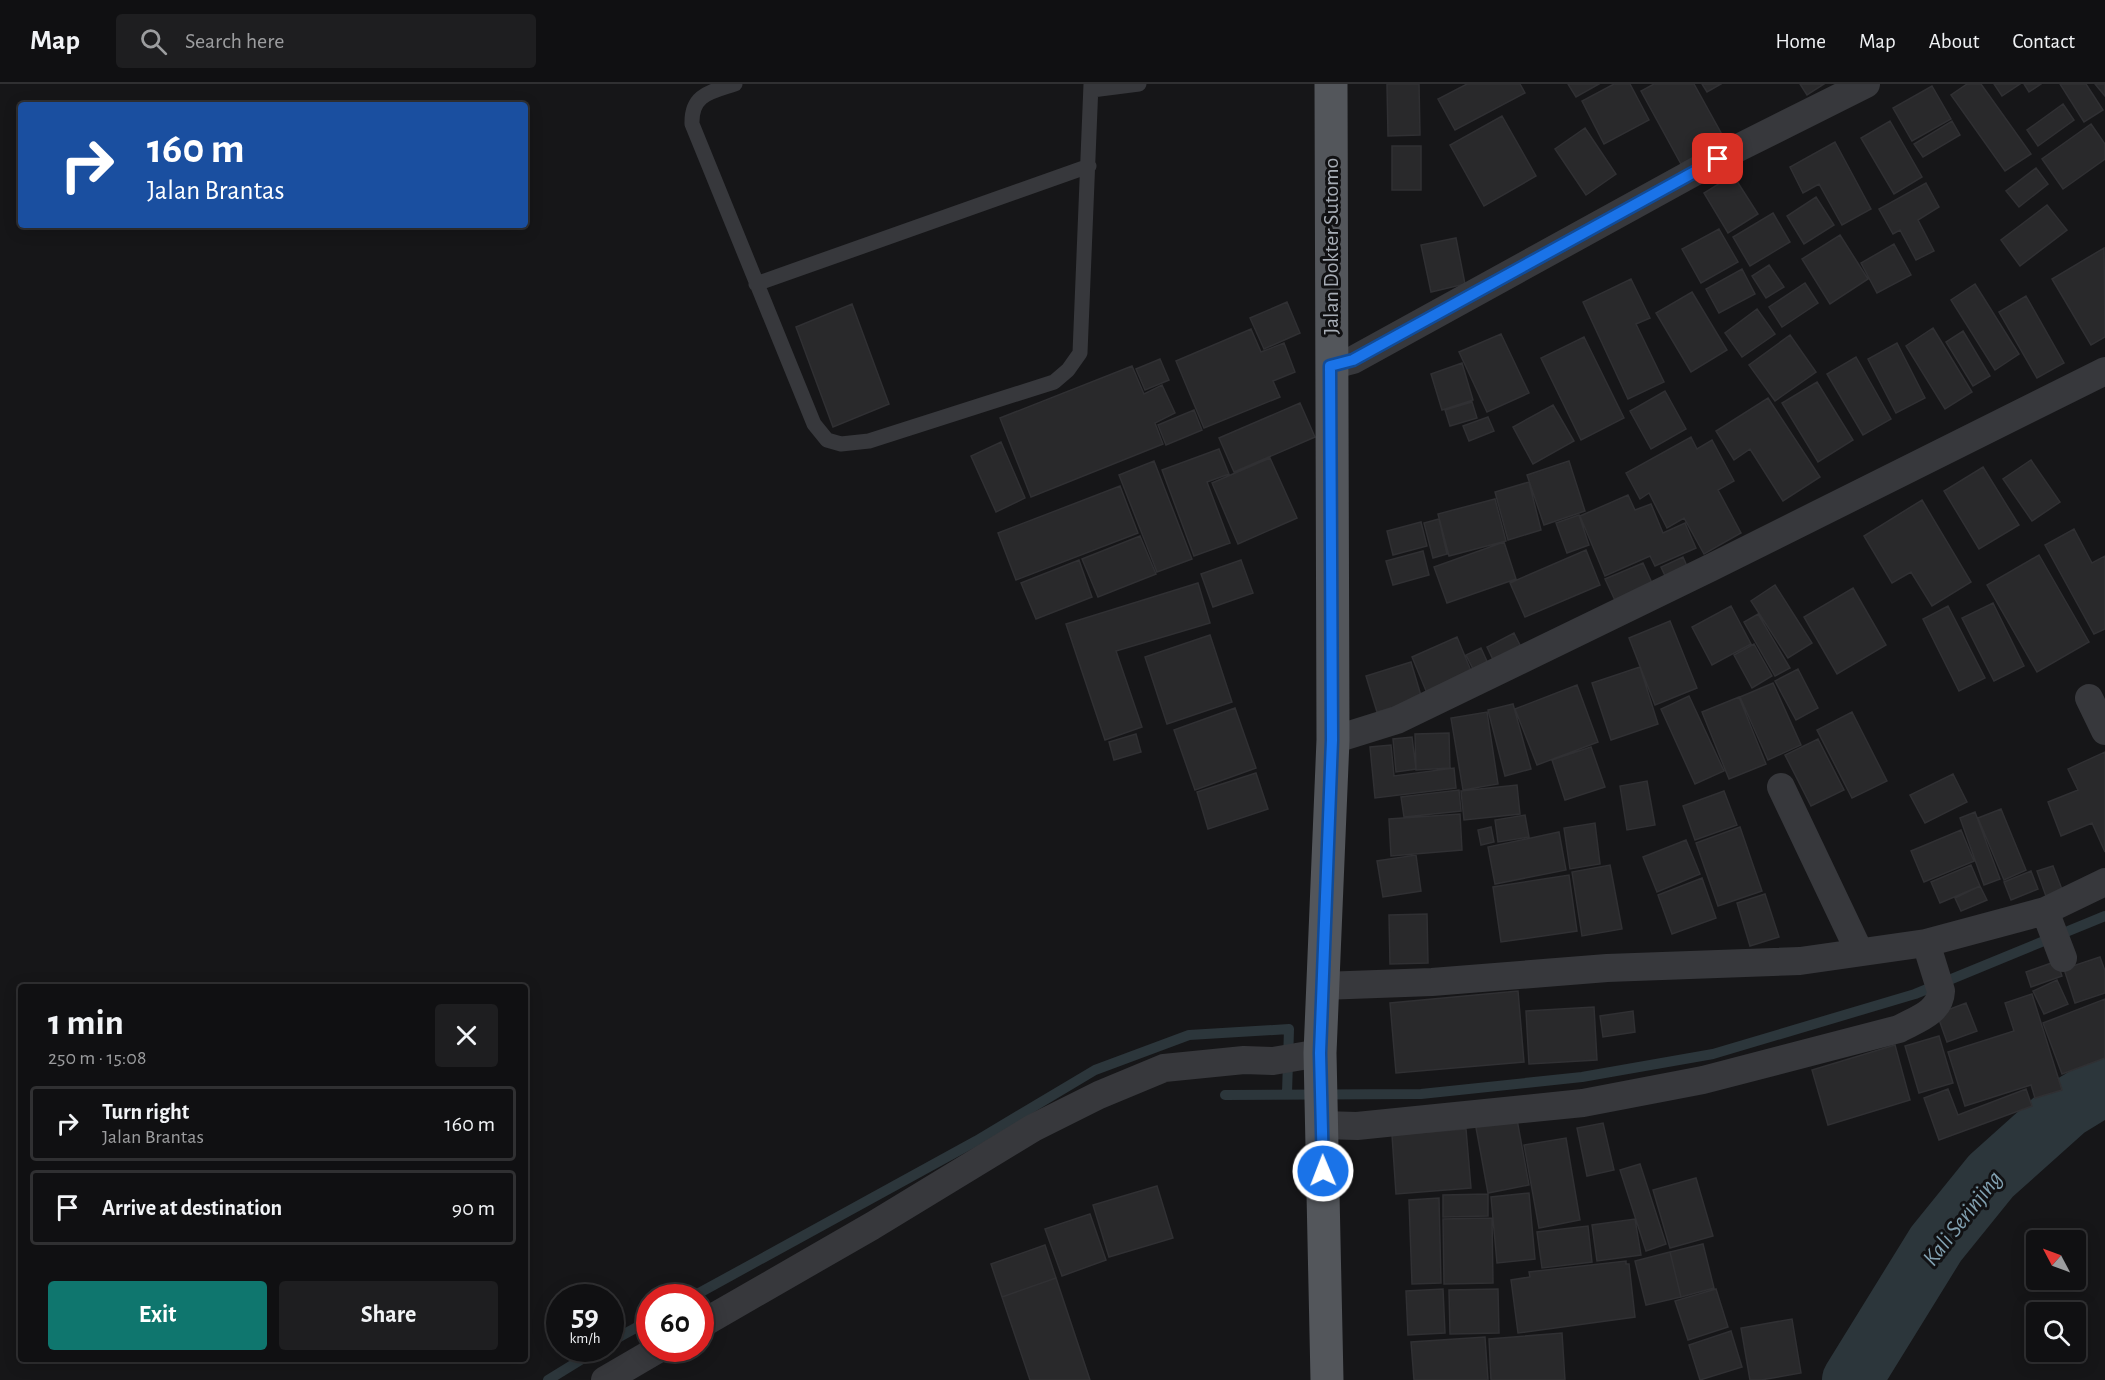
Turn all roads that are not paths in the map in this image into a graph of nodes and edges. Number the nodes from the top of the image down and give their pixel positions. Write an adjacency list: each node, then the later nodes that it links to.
1 (735, 84): 7 (lane)
2 (1139, 84): 5 (lane)
3 (1331, 84): 8 (main road, Jalan Dokter Sutomo)
4 (1866, 84): 8 (street)
5 (1092, 87): 6 (lane)
6 (1089, 166): 7 (lane); 7 (lane)
7 (756, 284)
8 (1330, 366): 12 (main road, Jalan Dokter Sutomo)
9 (2105, 371): 12 (street)
10 (2089, 698): 11 (street)
11 (2105, 731)
12 (1332, 740): 17 (main road, Jalan Dokter Sutomo)
13 (1781, 787): 16 (street)
14 (2105, 882): 15 (street)
15 (1926, 943): 16 (street); 19 (street)
16 (1859, 951): 17 (street)
17 (1322, 986): 18 (main road, Jalan Dokter Sutomo)
18 (1303, 1060): 19 (main road, Jalan Dokter Sutomo); 20 (street)
19 (1322, 1118): 23 (main road, Jalan Dokter Sutomo)
20 (714, 1317)
21 (636, 1362): 22 (street)
22 (605, 1380)
23 (1327, 1380)

